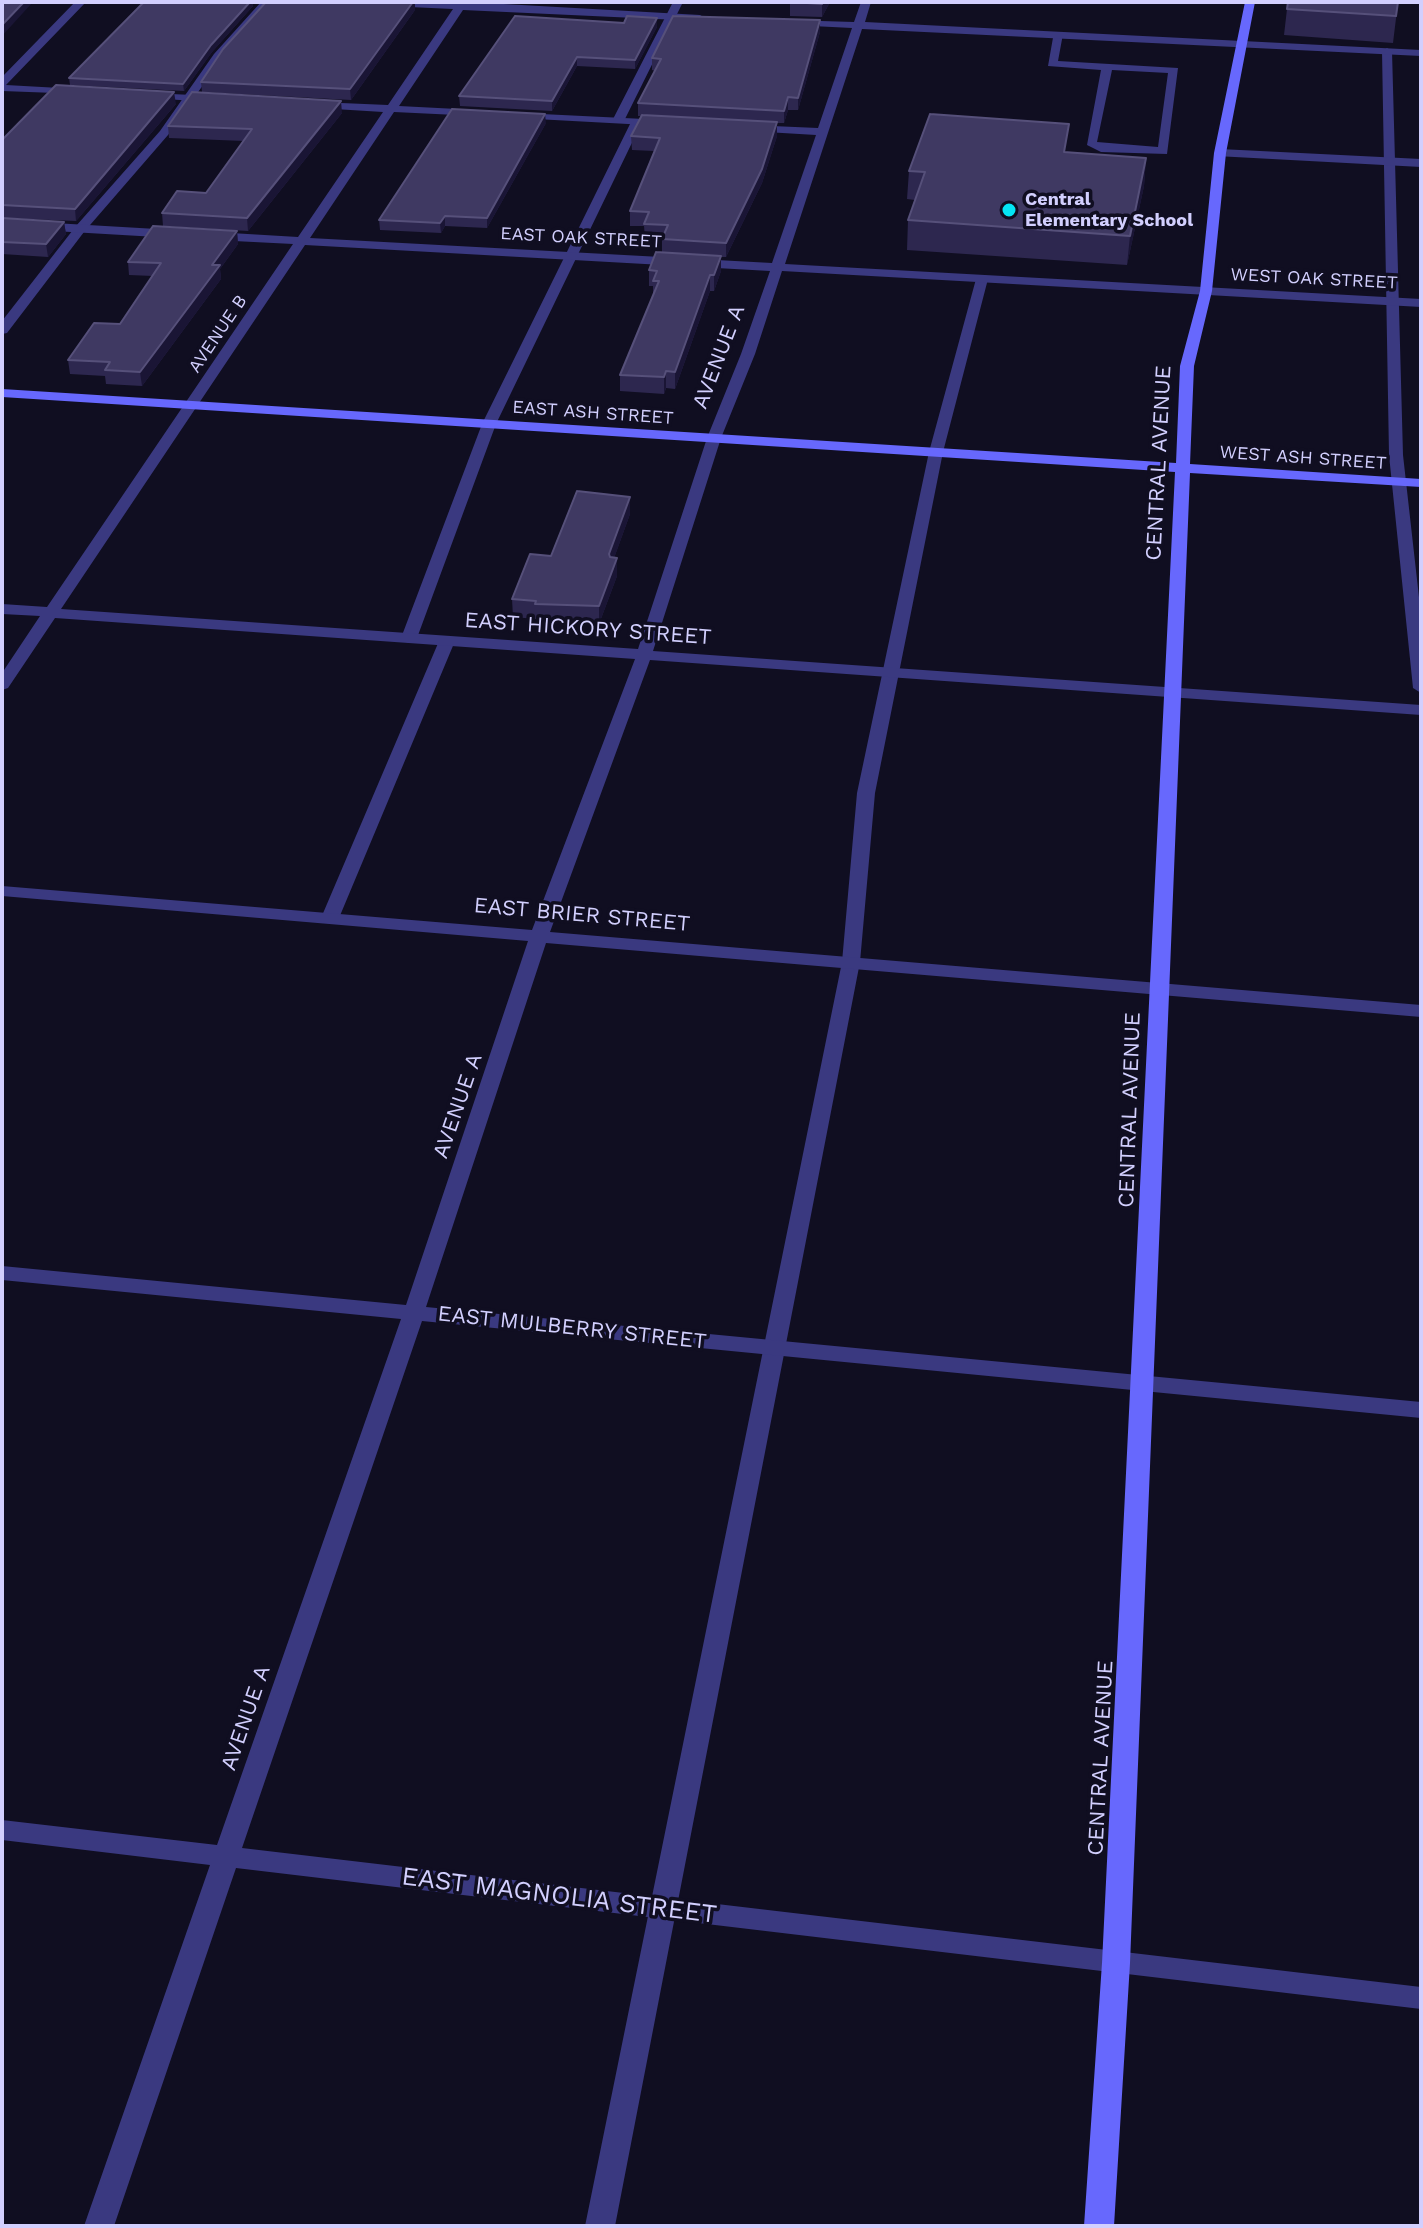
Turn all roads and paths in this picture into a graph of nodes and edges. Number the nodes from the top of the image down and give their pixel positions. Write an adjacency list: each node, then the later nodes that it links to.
1 (81, 2): 17 (street)
2 (267, 2): 20 (street)
3 (365, 2): 7 (street)
4 (678, 2): 8 (street)
5 (866, 2): 11 (street, AVENUE A)
6 (1250, 2): 13 (street, CENTRAL AVENUE)
7 (462, 4): 8 (street); 23 (street, AVENUE B)
8 (671, 16): 9 (street); 26 (street)
9 (718, 18)
10 (780, 21): 11 (street)
11 (858, 25): 12 (street); 30 (street, AVENUE A)
12 (1058, 34): 13 (street); 16 (street)
13 (1241, 43): 14 (street); 31 (street, CENTRAL AVENUE)
14 (1387, 51): 15 (street); 32 (street)
15 (1421, 53)
16 (1107, 67): 16 (street)
17 (2, 86): 18 (street)
18 (95, 93)
19 (142, 96): 20 (street)
20 (189, 98): 21 (street); 35 (street)
21 (235, 101)
22 (298, 104): 23 (street)
23 (391, 109): 24 (street); 38 (street, AVENUE B)
24 (497, 114)
25 (512, 115): 26 (street)
26 (618, 121): 27 (street)
27 (636, 122): 28 (street); 39 (street)
28 (683, 124)
29 (729, 127): 30 (street)
30 (822, 132): 40 (street, AVENUE A)
31 (1220, 153): 32 (street); 42 (street, CENTRAL AVENUE)
32 (1389, 161): 33 (street); 43 (street)
33 (1421, 163)
34 (2, 224): 35 (street)
35 (80, 229): 36 (street); 45 (street)
36 (191, 235)
37 (207, 236): 38 (street, EAST OAK STREET)
38 (302, 241): 39 (street, EAST OAK STREET); 47 (street, AVENUE B)
39 (573, 256): 40 (street, EAST OAK STREET); 48 (street)
40 (777, 267): 41 (street, EAST OAK STREET); 49 (street, AVENUE A)
41 (982, 279): 42 (street, EAST OAK STREET); 50 (street)
42 (1206, 291): 43 (street, WEST OAK STREET); 51 (street, CENTRAL AVENUE)
43 (1394, 301): 44 (street, WEST OAK STREET); 52 (street)
44 (1421, 303)
45 (2, 330)
46 (2, 393): 47 (street, EAST ASH STREET)
47 (191, 405): 48 (street, EAST ASH STREET); 55 (street, AVENUE B)
48 (489, 424): 49 (street, EAST ASH STREET); 56 (street)
49 (714, 438): 50 (street, EAST ASH STREET); 58 (street, AVENUE A)
50 (936, 452): 51 (street, EAST ASH STREET); 59 (street)
51 (1182, 468): 52 (street, WEST ASH STREET); 62 (street, CENTRAL AVENUE)
52 (1399, 482): 53 (street, WEST ASH STREET); 61 (street)
53 (1421, 483)
54 (2, 609): 55 (street, EAST HICKORY STREET)
55 (51, 613): 56 (street, EAST HICKORY STREET); 60 (street, AVENUE B)
56 (409, 638): 57 (street, EAST HICKORY STREET)
57 (447, 641): 58 (street, EAST HICKORY STREET); 65 (street)
58 (644, 655): 59 (street, EAST HICKORY STREET); 66 (street, AVENUE A)
59 (892, 672): 62 (street, EAST HICKORY STREET); 67 (street)
60 (2, 685)
61 (1421, 688)
62 (1171, 692): 63 (street, EAST HICKORY STREET); 68 (street, CENTRAL AVENUE)
63 (1421, 710)
64 (2, 891): 65 (street, EAST BRIER STREET)
65 (330, 918): 66 (street, EAST BRIER STREET)
66 (539, 936): 67 (street, EAST BRIER STREET); 71 (street, AVENUE A)
67 (851, 962): 68 (street, EAST BRIER STREET); 72 (street)
68 (1158, 987): 69 (street, EAST BRIER STREET); 73 (street, CENTRAL AVENUE)
69 (1421, 1011)
70 (2, 1273): 71 (street, EAST MULBERRY STREET)
71 (412, 1313): 72 (street, EAST MULBERRY STREET); 76 (street, AVENUE A)
72 (774, 1348): 73 (street, EAST MULBERRY STREET); 77 (street)
73 (1143, 1383): 74 (street, EAST MULBERRY STREET); 78 (street, CENTRAL AVENUE)
74 (1421, 1410)
75 (2, 1830): 76 (street, EAST MAGNOLIA STREET)
76 (223, 1856): 77 (street, EAST MAGNOLIA STREET); 80 (street, AVENUE A)
77 (663, 1909): 78 (street, EAST MAGNOLIA STREET); 81 (street)
78 (1116, 1963): 79 (street, EAST MAGNOLIA STREET); 82 (street, CENTRAL AVENUE)
79 (1421, 1998)
80 (99, 2226)
81 (600, 2226)
82 (1099, 2226)

